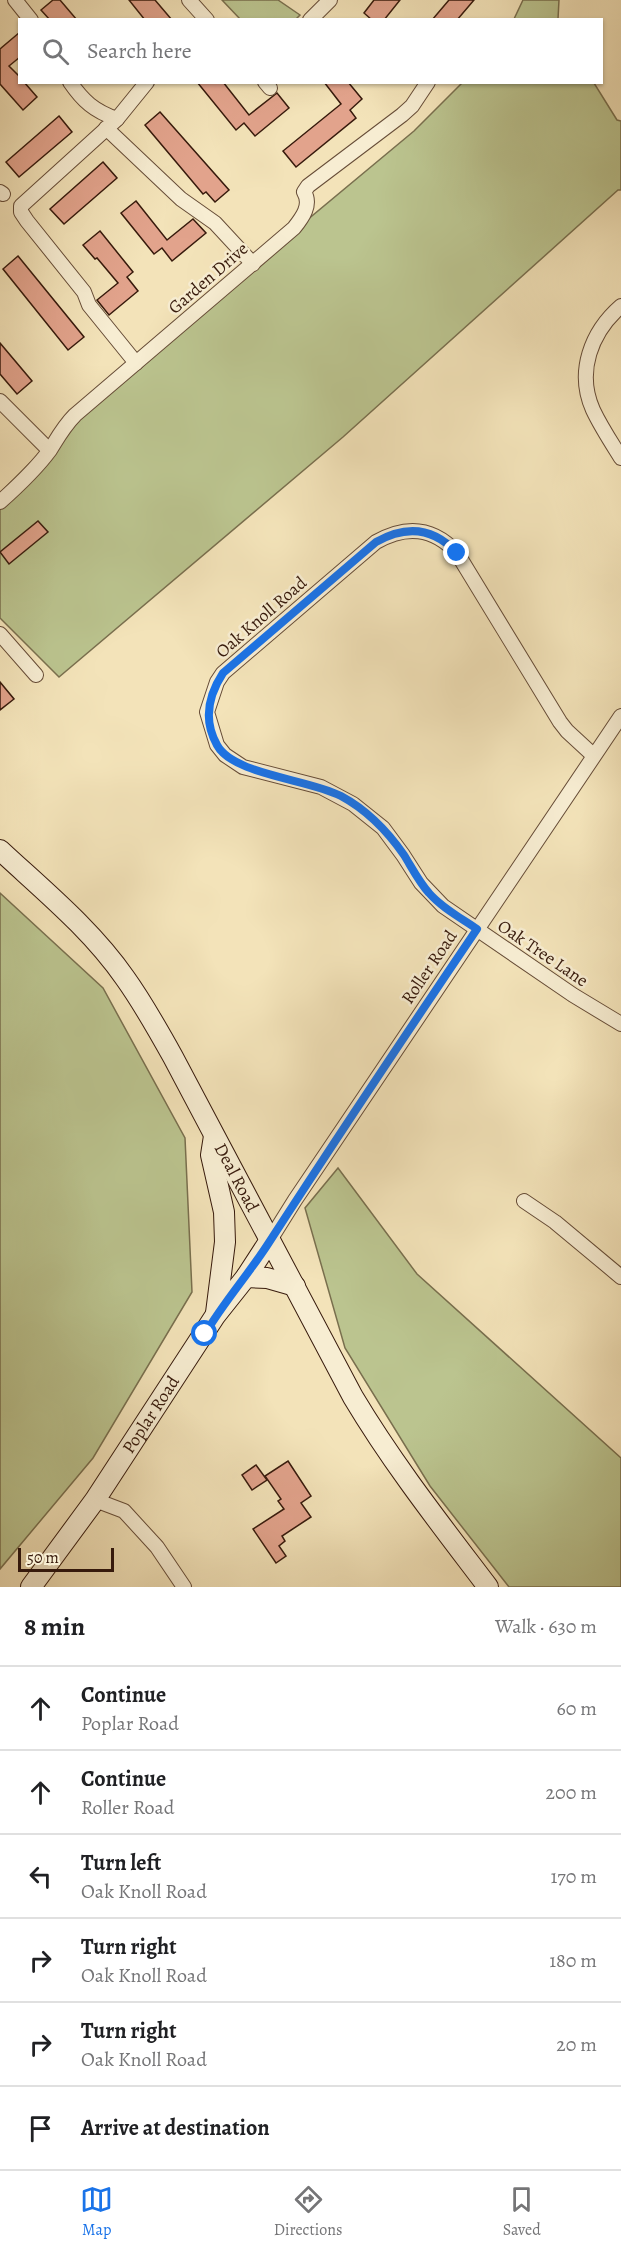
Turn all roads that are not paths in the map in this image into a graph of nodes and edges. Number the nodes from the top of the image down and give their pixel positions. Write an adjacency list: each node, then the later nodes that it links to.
1 (15, 0): 4 (street)
2 (189, 0): 5 (street)
3 (330, 0): 6 (street)
4 (29, 18)
5 (203, 18)
6 (312, 18)
7 (72, 84): 10 (street)
8 (145, 84): 10 (street)
9 (427, 84): 11 (street, Garden Drive)
10 (111, 123): 11 (street); 13 (street)
11 (253, 264): 13 (street, Garden Drive)
12 (621, 306): 16 (street)
13 (136, 363): 15 (street, Garden Drive)
14 (0, 401): 15 (street)
15 (49, 450): 17 (street, Garden Drive)
16 (621, 458)
17 (0, 502)
18 (0, 634): 19 (street)
19 (36, 675)
20 (621, 716): 21 (street, Roller Road)
21 (593, 755): 23 (street, Roller Road); 23 (street, Oak Knoll Road)
22 (0, 849): 25 (street, Deal Road)
23 (477, 929): 24 (street, Oak Tree Lane); 27 (street, Roller Road)
24 (621, 1024)
25 (214, 1136): 27 (street, Deal Road); 31 (street)
26 (524, 1201): 29 (street)
27 (270, 1240): 28 (street, Poplar Road); 30 (street, Deal Road)
28 (246, 1277): 30 (street); 31 (street, Poplar Road)
29 (621, 1277)
30 (295, 1286): 35 (street, Deal Road)
31 (215, 1316): 32 (street, Poplar Road)
32 (95, 1500): 33 (street, Poplar Road); 34 (street)
33 (31, 1587)
34 (184, 1587)
35 (488, 1587)

